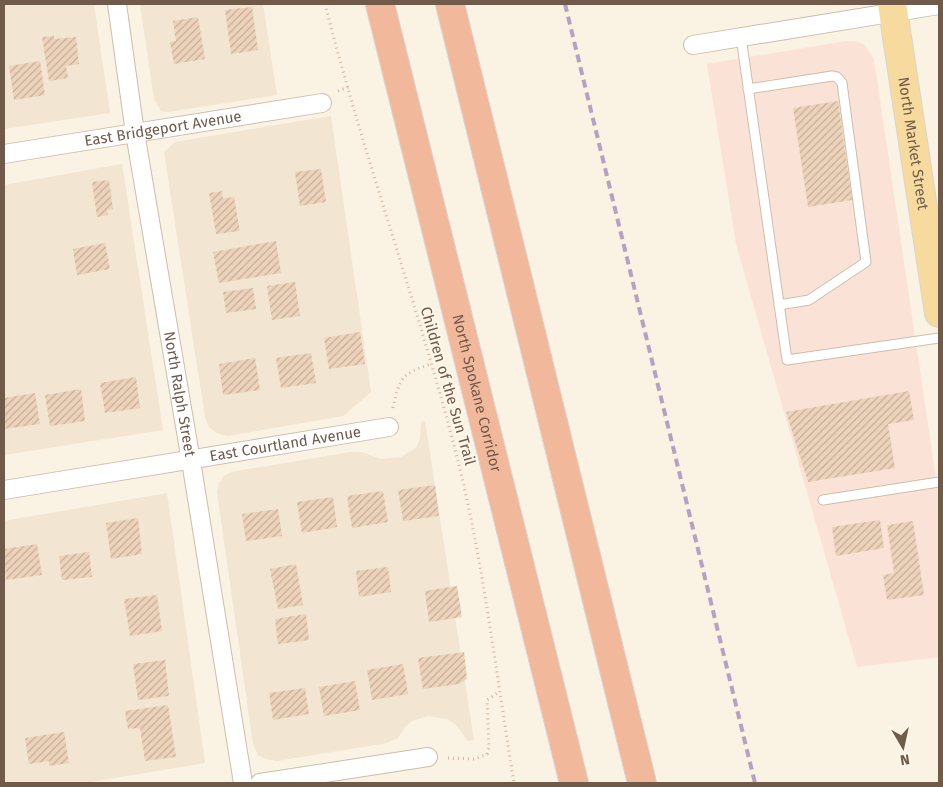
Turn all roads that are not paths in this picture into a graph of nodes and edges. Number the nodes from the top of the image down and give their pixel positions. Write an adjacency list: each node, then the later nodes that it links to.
1 (117, 4): 10 (street, North Ralph Street)
2 (380, 4): 23 (highway, North Spokane Corridor)
3 (450, 4): 24 (highway)
4 (939, 6): 5 (street)
5 (893, 8): 6 (street); 13 (main road, North Market Street)
6 (741, 38): 7 (street); 8 (lane)
7 (693, 45)
8 (748, 89): 12 (lane); 12 (lane)
9 (322, 104): 10 (street, East Bridgeport Avenue)
10 (135, 133): 11 (street, East Bridgeport Avenue); 16 (street, North Ralph Street)
11 (4, 154)
12 (779, 305): 14 (lane)
13 (939, 313)
14 (939, 338)
15 (389, 427): 16 (street, East Courtland Avenue)
16 (191, 461): 18 (street, East Courtland Avenue); 21 (street, North Ralph Street)
17 (939, 482): 19 (lane)
18 (4, 490)
19 (823, 500)
20 (428, 757): 22 (street)
21 (243, 783)
22 (260, 783)
23 (574, 783)
24 (642, 783)

